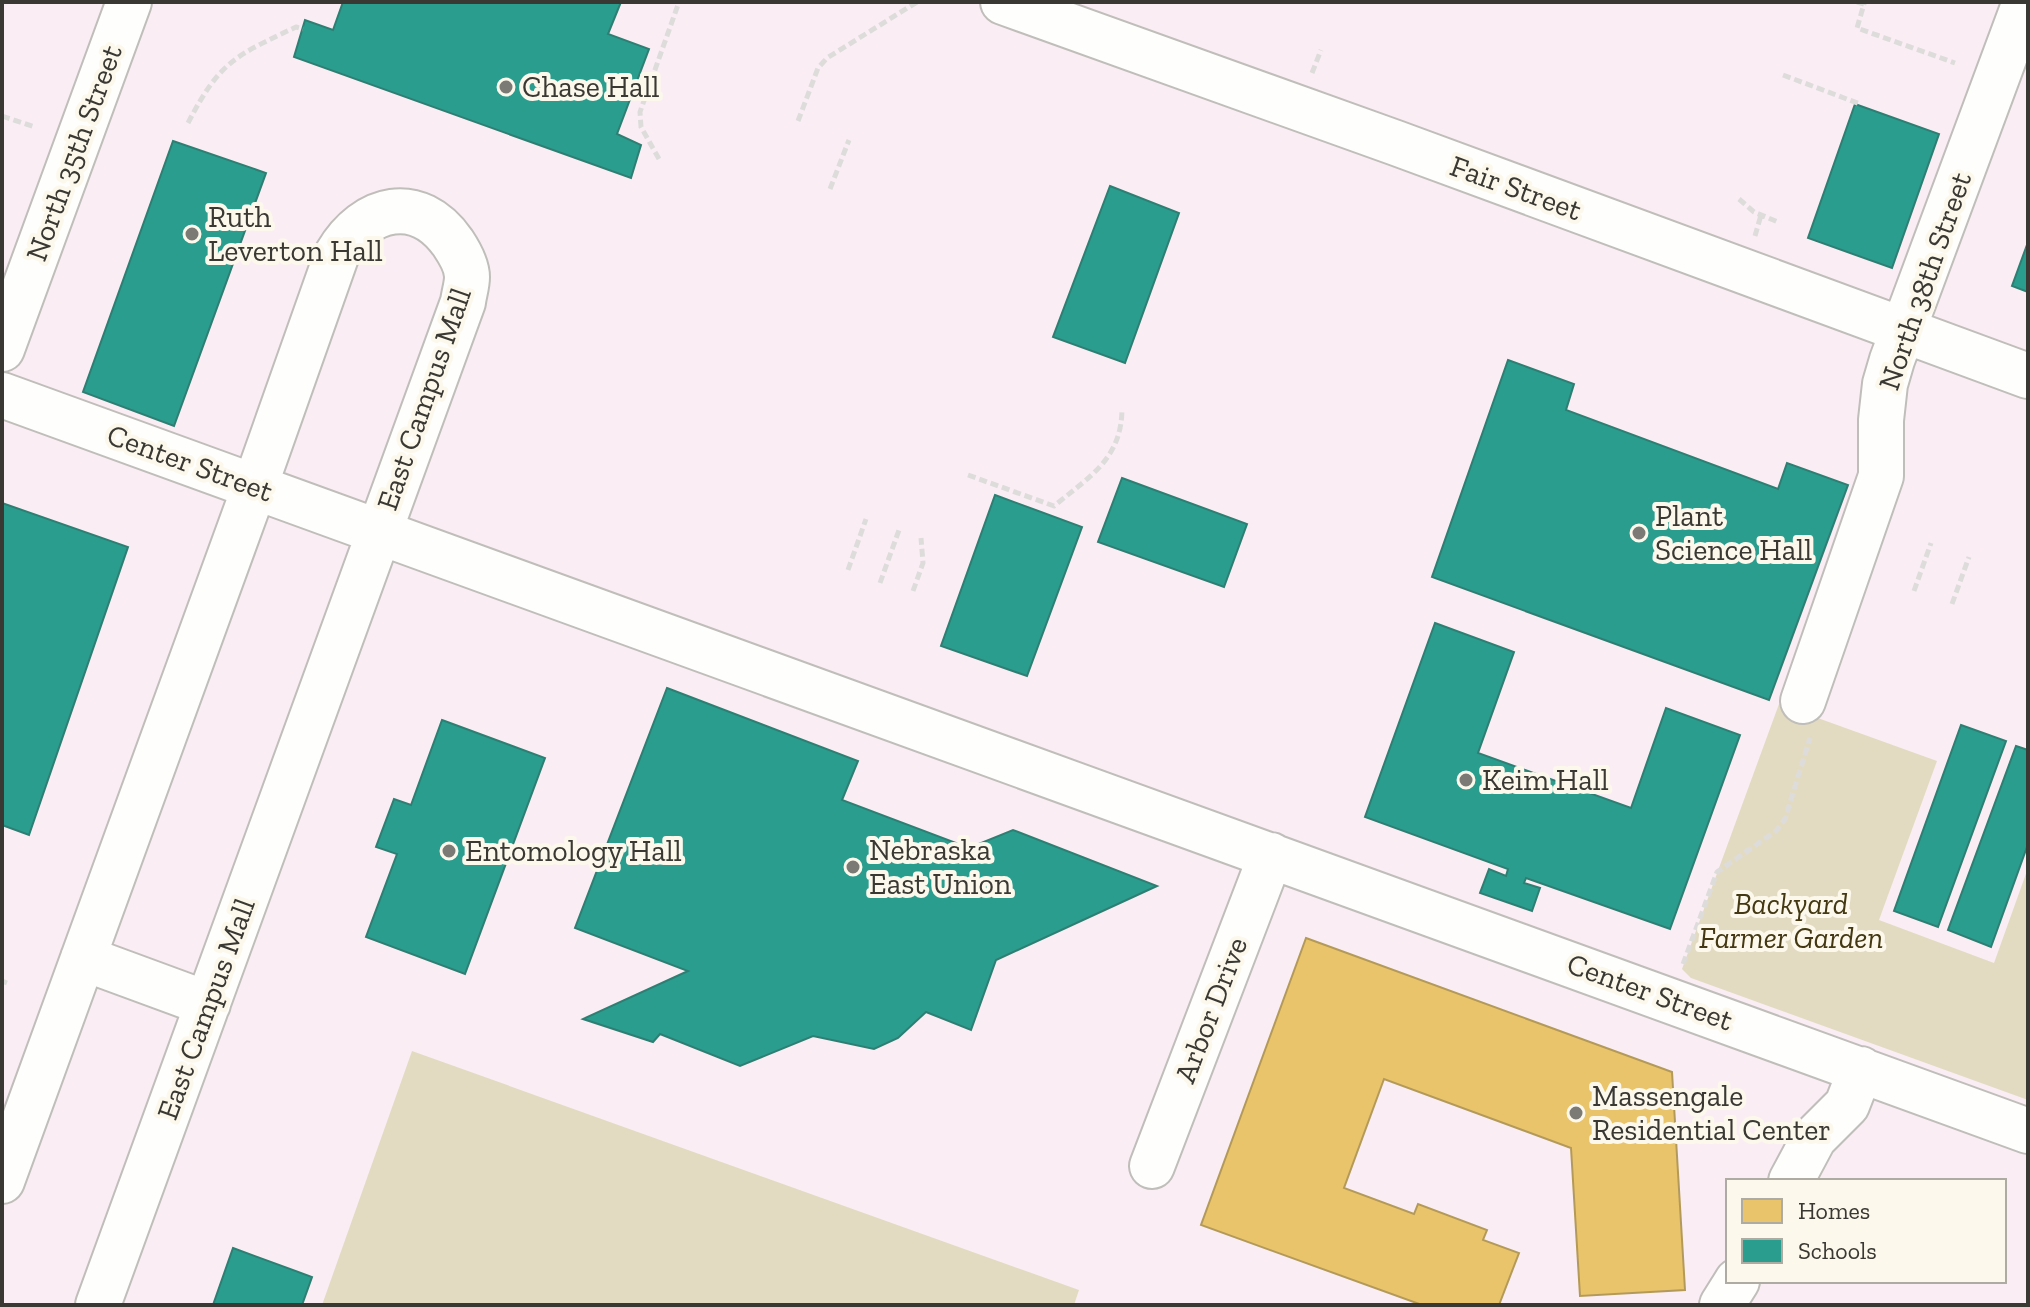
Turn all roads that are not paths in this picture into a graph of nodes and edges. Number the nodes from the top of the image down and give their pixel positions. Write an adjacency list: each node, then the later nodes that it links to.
1 (129, 2): 6 (street, North 35th Street)
2 (1003, 2): 4 (street, Fair Street)
3 (2025, 2): 5 (street, North 38th Street)
4 (1081, 15): 5 (street, Fair Street)
5 (1903, 331): 7 (street, Fair Street); 11 (street, North 38th Street)
6 (2, 349)
7 (2028, 376)
8 (2, 395): 9 (street, Center Street)
9 (255, 486): 10 (street, Center Street); 10 (street, East Campus Mall); 13 (street, East Campus Mall)
10 (378, 531): 12 (street, Center Street); 14 (street, East Campus Mall)
11 (1807, 718)
12 (1271, 855): 15 (street, Center Street); 17 (street, Arbor Drive)
13 (83, 958): 14 (street); 19 (street, East Campus Mall)
14 (208, 1004): 21 (street, East Campus Mall)
15 (1861, 1069): 16 (street, Center Street); 18 (street)
16 (2028, 1131)
17 (1152, 1166)
18 (1792, 1179)
19 (2, 1181)
20 (1736, 1283): 22 (street)
21 (98, 1305)
22 (1722, 1305)

